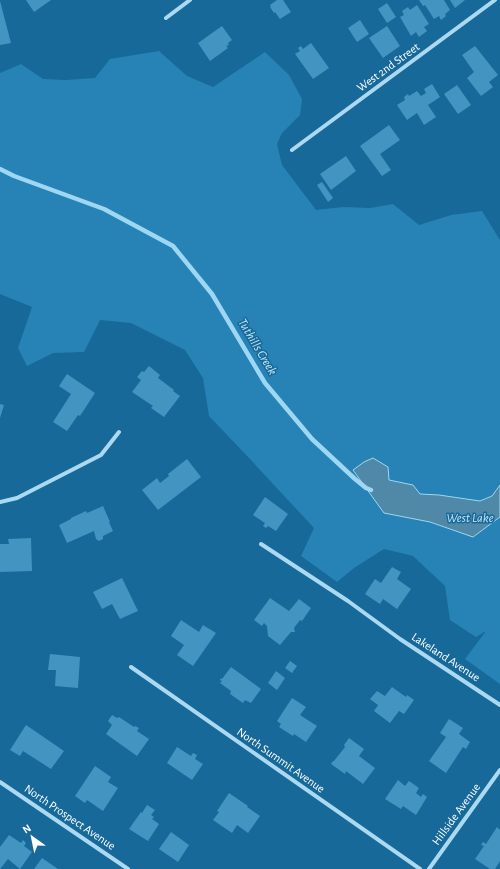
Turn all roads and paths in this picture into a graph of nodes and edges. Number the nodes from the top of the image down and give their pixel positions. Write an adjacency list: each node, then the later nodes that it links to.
1 (190, 0): 3 (street)
2 (495, 0): 4 (street, West 2nd Street)
3 (166, 18)
4 (292, 150)
5 (119, 432): 6 (street)
6 (0, 502)
7 (261, 544): 9 (street, Lakeland Avenue)
8 (131, 667): 13 (street, North Summit Avenue)
9 (500, 705)
10 (500, 770): 14 (street, Hillside Avenue)
11 (0, 782): 12 (street, North Prospect Avenue)
12 (128, 869)
13 (420, 869)
14 (429, 869)

